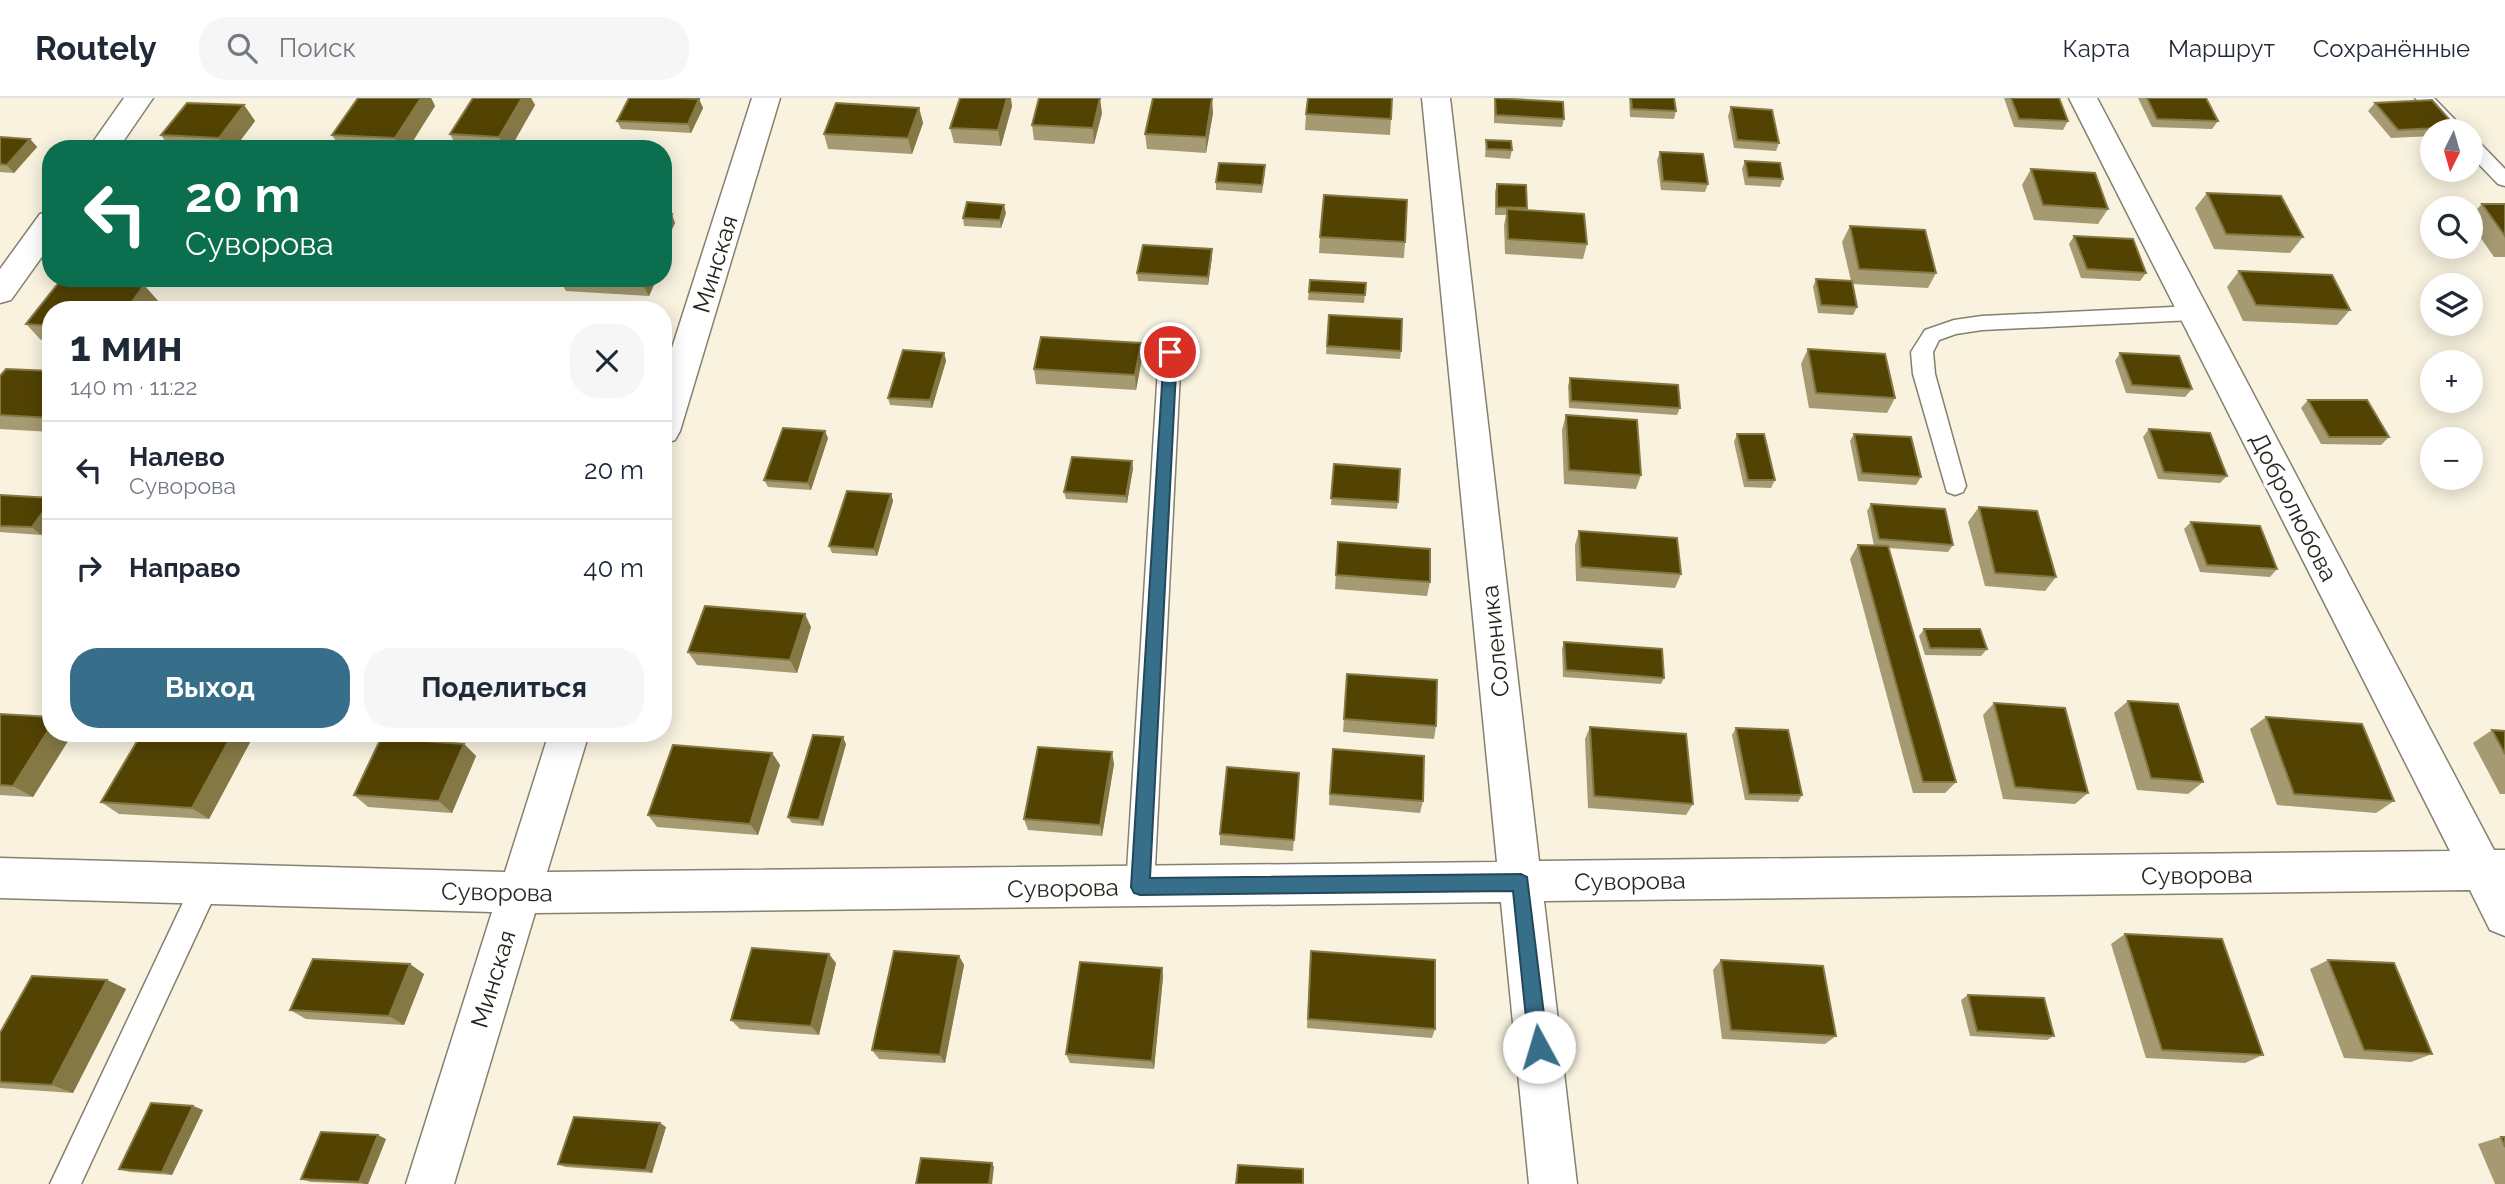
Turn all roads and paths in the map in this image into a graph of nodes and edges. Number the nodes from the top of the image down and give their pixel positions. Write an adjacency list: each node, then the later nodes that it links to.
1 (139, 98): 7 (street)
2 (766, 98): 14 (street, Минская)
3 (1436, 98): 19 (street, Соленика)
4 (2083, 98): 12 (street, Добролюбова)
5 (2424, 98): 6 (lane)
6 (2445, 119)
7 (109, 140)
8 (2483, 157): 9 (lane)
9 (2505, 180)
10 (42, 234): 11 (street)
11 (0, 292)
12 (2193, 313): 15 (lane); 17 (street, Добролюбова)
13 (1170, 352): 21 (lane)
14 (672, 402)
15 (1955, 486)
16 (566, 742): 22 (street, Минская)
17 (2494, 871): 19 (street, Суворова); 23 (street, Добролюбова)
18 (0, 878): 20 (street, Суворова)
19 (1521, 883): 21 (street, Суворова); 26 (street, Соленика)
20 (206, 884): 22 (street, Суворова); 24 (lane)
21 (1140, 887): 22 (street, Суворова)
22 (520, 893): 25 (street, Минская)
23 (2505, 915)
24 (65, 1184)
25 (430, 1184)
26 (1553, 1184)

